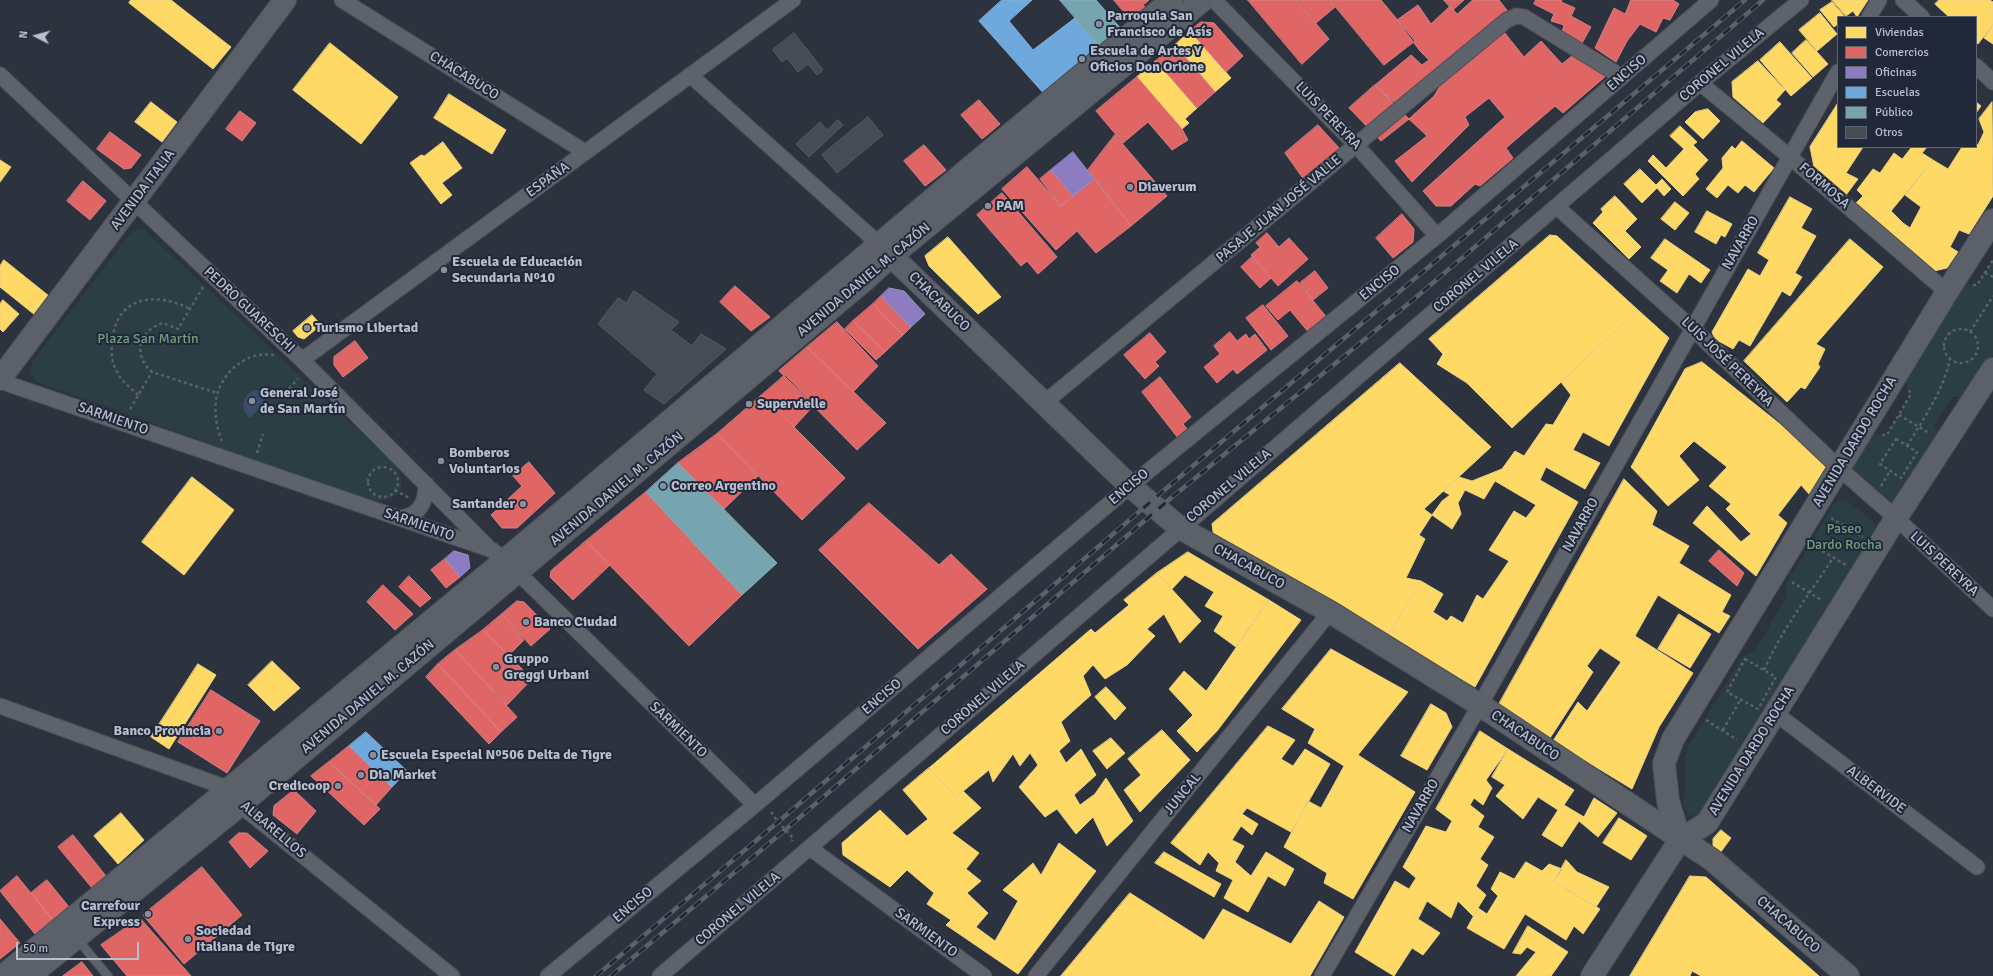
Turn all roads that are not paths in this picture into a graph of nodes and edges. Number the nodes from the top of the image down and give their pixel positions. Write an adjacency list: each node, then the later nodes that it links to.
1 (285, 0): 23 (main road, AVENIDA ITALIA)
2 (342, 0): 21 (street, CHACABUCO)
3 (793, 0): 16 (street, ESPAÑA)
4 (1172, 0): 27 (main road, AVENIDA DANIEL M. CAZÓN)
5 (1203, 0): 27 (main road, AVENIDA DANIEL M. CAZÓN)
6 (1214, 0): 20 (street, LUIS PEREYRA)
7 (1711, 0): 17 (street, ENCISO)
8 (1801, 0): 19 (street, CORONEL VILELA)
9 (1878, 0): 11 (street)
10 (1904, 0): 12 (street)
11 (1870, 16)
12 (1921, 16)
13 (1977, 67): 18 (street)
14 (1837, 74): 22 (street, NAVARRO)
15 (0, 75): 23 (street, PEDRO GUARESCHI)
16 (690, 76): 21 (street, ESPAÑA); 27 (street, CHACABUCO)
17 (1622, 77): 20 (street, PASAJE JUAN JOSÉ VALLE); 26 (street, ENCISO)
18 (1993, 82)
19 (1700, 83): 22 (street, FORMOSA); 24 (street, CORONEL VILELA)
20 (1356, 145): 26 (street, LUIS PEREYRA); 33 (street, PASAJE JUAN JOSÉ VALLE)
21 (586, 152): 30 (street, ESPAÑA)
22 (1790, 157): 28 (street, FORMOSA); 29 (street, NAVARRO)
23 (133, 202): 30 (street, PEDRO GUARESCHI); 32 (main road, AVENIDA ITALIA)
24 (1557, 207): 29 (street, LUIS JOSÉ PEREYRA); 39 (street, CORONEL VILELA)
25 (1993, 220): 28 (main road, AVENIDA DARDO ROCHA)
26 (1437, 236): 36 (street, ENCISO)
27 (885, 250): 33 (main road, CHACABUCO); 40 (main road, AVENIDA DANIEL M. CAZÓN)
28 (1947, 292): 34 (main road, AVENIDA DARDO ROCHA)
29 (1692, 328): 34 (street, LUIS JOSÉ PEREYRA); 44 (street, NAVARRO)
30 (306, 363): 35 (street, PEDRO GUARESCHI)
31 (1993, 370): 38 (main road, AVENIDA DARDO ROCHA)
32 (0, 380): 37 (street, SARMIENTO)
33 (1044, 403): 36 (main road, CHACABUCO)
34 (1840, 469): 38 (street, LUIS JOSÉ PEREYRA); 48 (main road, AVENIDA DARDO ROCHA)
35 (426, 484): 37 (street); 40 (street, PEDRO GUARESCHI)
36 (1130, 486): 39 (main road, CHACABUCO); 47 (street, ENCISO)
37 (400, 518): 40 (street, SARMIENTO)
38 (1896, 518): 41 (street, LUIS PEREYRA); 45 (main road, AVENIDA DARDO ROCHA)
39 (1180, 528): 42 (main road, CHACABUCO); 49 (street, CORONEL VILELA)
40 (505, 561): 46 (main road, AVENIDA DANIEL M. CAZÓN); 47 (street, SARMIENTO)
41 (1993, 609)
42 (1330, 612): 44 (main road, CHACABUCO); 59 (street, JUNCAL)
43 (0, 706): 46 (street, ALBARELLOS)
44 (1480, 706): 48 (main road, CHACABUCO); 60 (street, NAVARRO)
45 (1775, 713): 48 (main road, AVENIDA DARDO ROCHA); 50 (street, ALBERVIDE)
46 (235, 797): 51 (main road, AVENIDA DANIEL M. CAZÓN); 52 (main road, AVENIDA DANIEL M. CAZÓN); 55 (street, ALBARELLOS)
47 (755, 804): 56 (street, ENCISO)
48 (1680, 840): 61 (main road, AVENIDA DARDO ROCHA); 62 (main road, CHACABUCO)
49 (810, 848): 57 (street, CORONEL VILELA); 58 (street, SARMIENTO)
50 (1977, 867)
51 (76, 937): 53 (main road, AVENIDA DANIEL M. CAZÓN); 54 (lane)
52 (3, 976)
53 (29, 976)
54 (108, 976)
55 (452, 976)
56 (548, 976)
57 (660, 976)
58 (984, 976)
59 (1036, 976)
60 (1322, 976)
61 (1592, 976)
62 (1848, 976)

